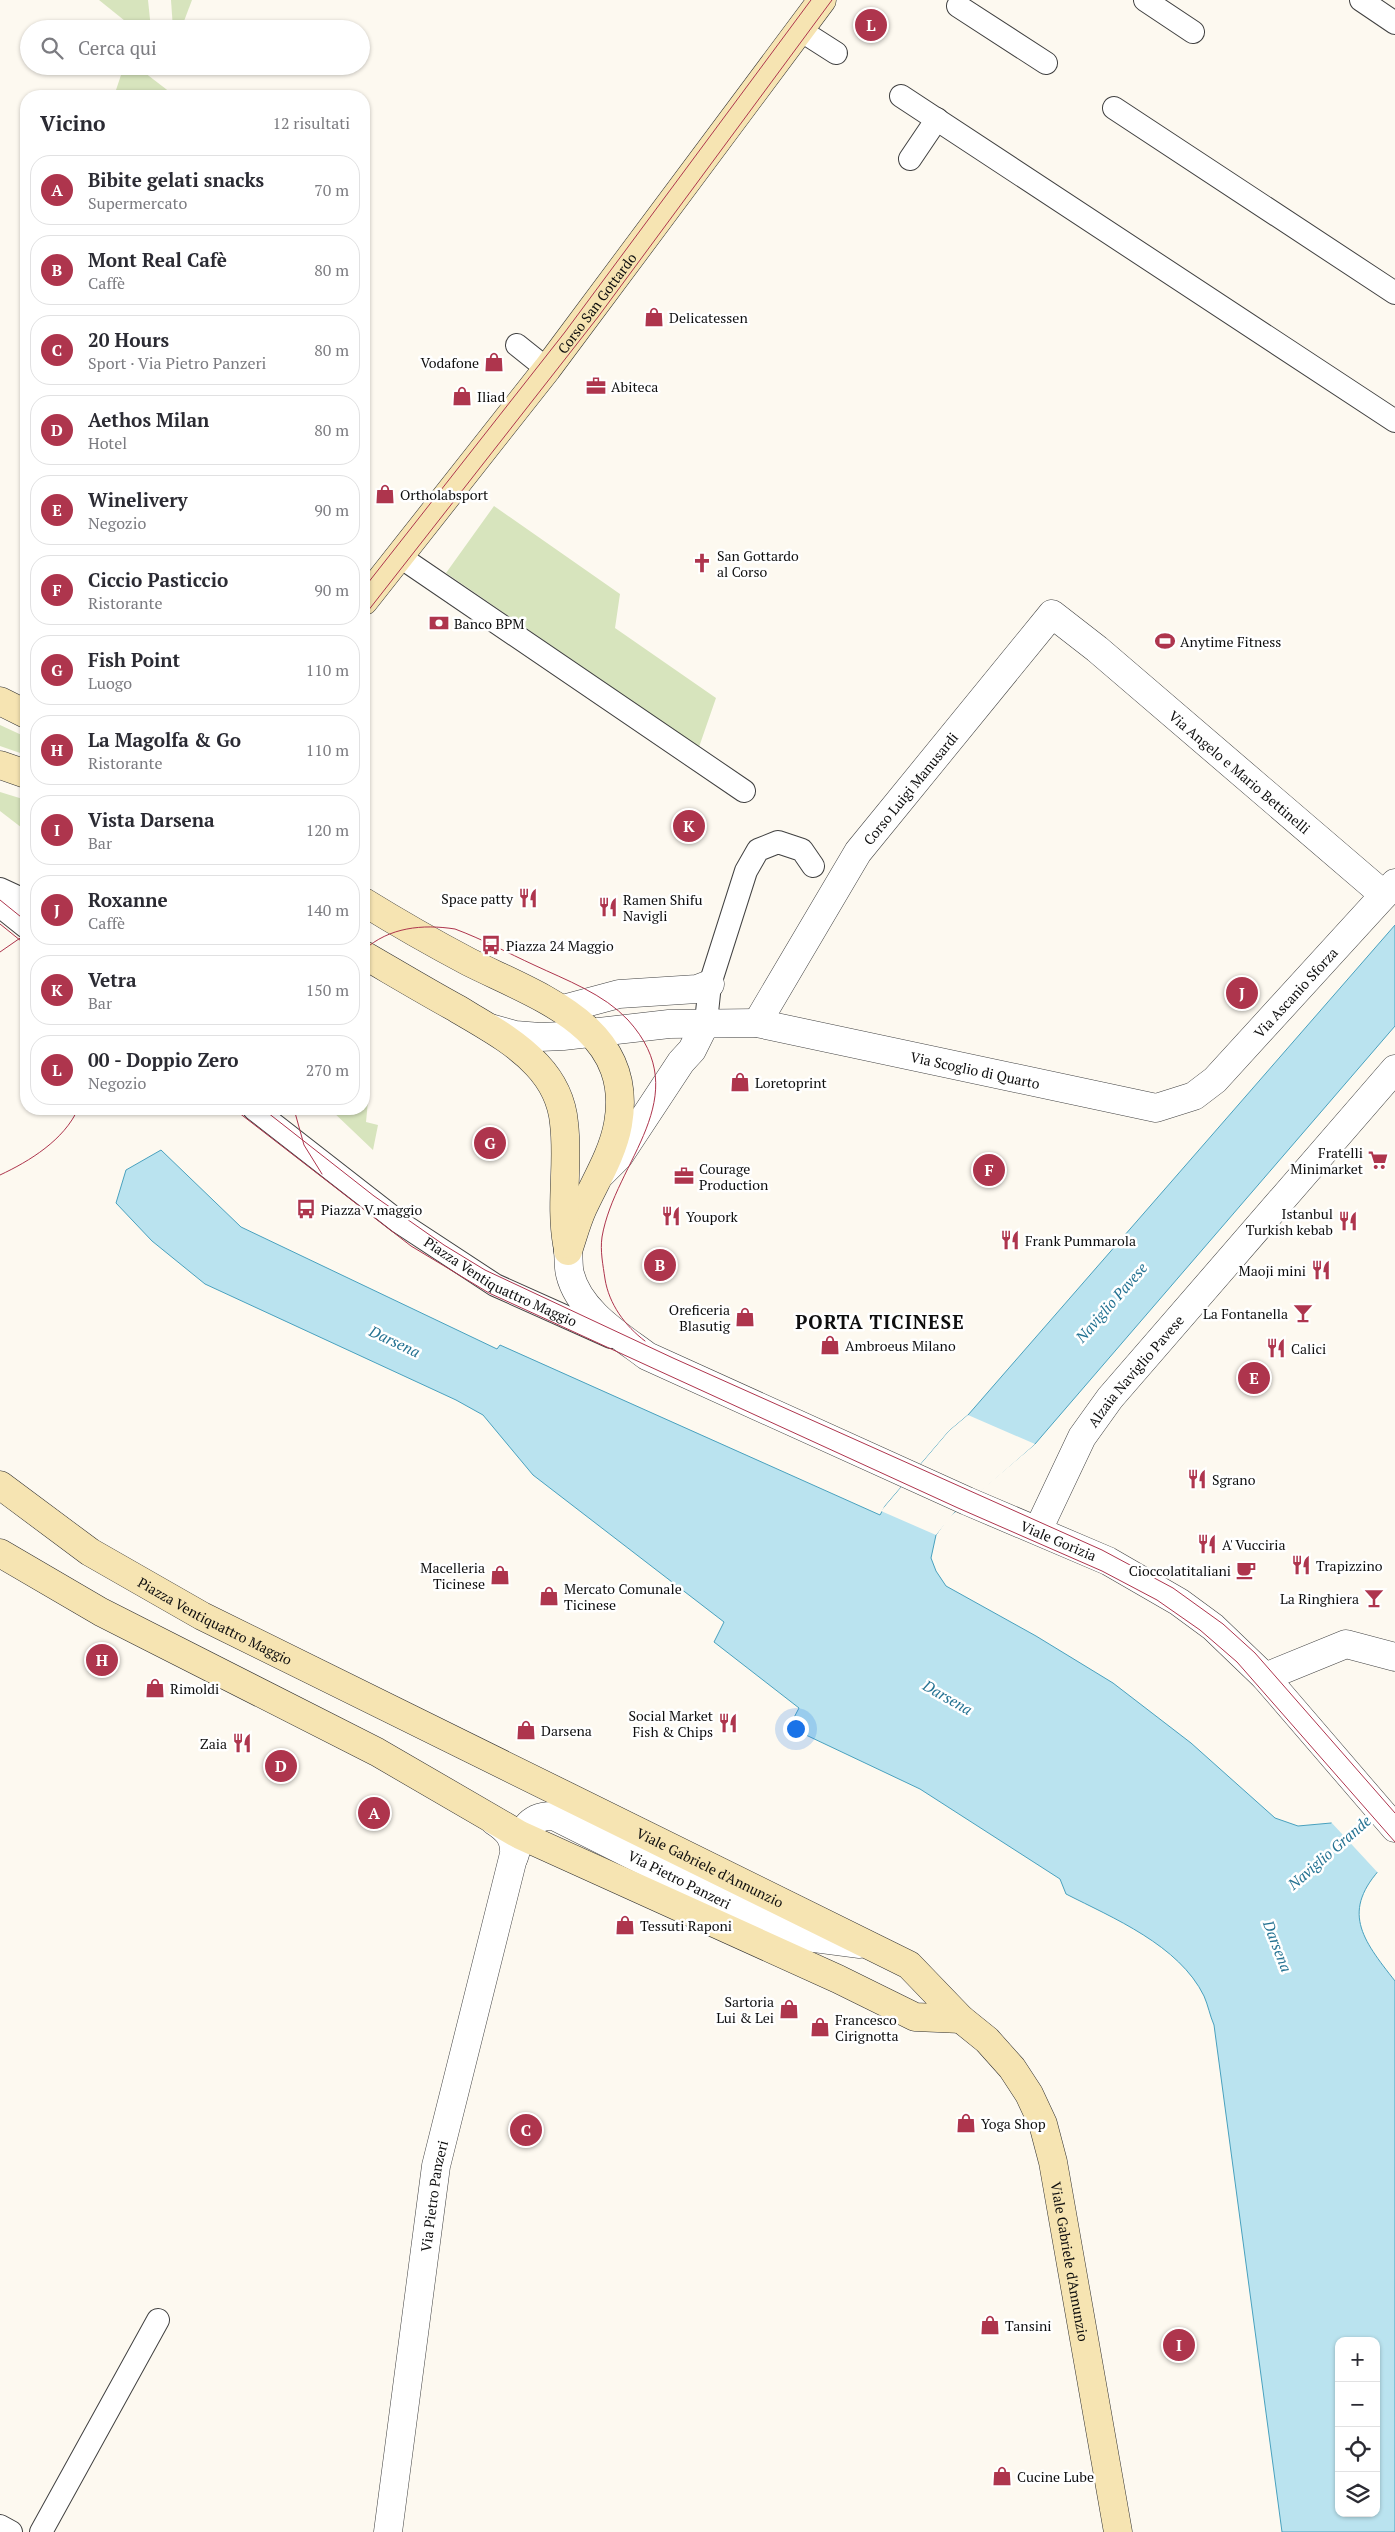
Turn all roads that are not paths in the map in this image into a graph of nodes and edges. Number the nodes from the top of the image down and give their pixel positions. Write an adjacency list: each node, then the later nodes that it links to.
1 (822, 0): 6 (main road, Corso San Gottardo)
2 (1146, 0): 7 (lane)
3 (1361, 0): 5 (lane)
4 (958, 6): 9 (lane)
5 (1395, 23)
6 (800, 30): 8 (lane); 16 (main road, Corso San Gottardo)
7 (1193, 32)
8 (836, 53)
9 (1046, 63)
10 (901, 96): 12 (lane)
11 (1114, 108): 14 (lane)
12 (937, 120): 13 (lane); 17 (lane)
13 (910, 159)
14 (1395, 293)
15 (517, 345): 16 (lane)
16 (547, 369): 18 (main road, Corso San Gottardo)
17 (1395, 421)
18 (400, 556): 19 (main road, Corso San Gottardo); 25 (lane)
19 (370, 594)
20 (1097, 649): 28 (street, Via Angelo e Mario Bettinelli); 37 (street, Corso Luigi Manusardi)
21 (0, 701): 22 (main road)
22 (20, 711)
23 (0, 765): 24 (main road)
24 (20, 772)
25 (744, 791)
26 (813, 866): 34 (lane)
27 (0, 889): 29 (lane)
28 (1390, 889): 41 (street, Via Ascanio Sforza)
29 (20, 898)
30 (0, 906): 32 (lane)
31 (370, 906): 35 (main road, Piazza Ventiquattro Maggio)
32 (20, 923)
33 (370, 958): 38 (main road, Piazza Ventiquattro Maggio)
34 (710, 984): 35 (street); 36 (lane)
35 (563, 1009): 39 (main road, Piazza Ventiquattro Maggio)
36 (706, 1022): 37 (street, Piazza Ventiquattro Maggio); 39 (street, Piazza Ventiquattro Maggio); 43 (street, Piazza Ventiquattro Maggio)
37 (757, 1023): 41 (street, Via Scoglio di Quarto)
38 (490, 1028): 39 (street, Piazza Ventiquattro Maggio); 44 (main road, Piazza Ventiquattro Maggio)
39 (592, 1033): 43 (main road, Piazza Ventiquattro Maggio)
40 (1395, 1069): 47 (street, Alzaia Naviglio Pavese)
41 (1194, 1096)
42 (262, 1115): 45 (lane, Piazza Ventiquattro Maggio)
43 (599, 1177): 44 (main road, Piazza Ventiquattro Maggio)
44 (568, 1250): 45 (street, Piazza Ventiquattro Maggio)
45 (648, 1356): 47 (street, Viale Gorizia)
46 (0, 1485): 51 (main road, Piazza Ventiquattro Maggio)
47 (1038, 1530): 50 (street, Viale Gorizia)
48 (0, 1554): 52 (main road)
49 (1395, 1657): 50 (street)
50 (1265, 1677): 53 (street, Viale Gorizia)
51 (443, 1735): 56 (main road, Viale Gabriele d'Annunzio)
52 (494, 1821): 54 (main road); 55 (street, Via Pietro Panzeri)
53 (1395, 1828)
54 (520, 1835): 55 (street, Via Pietro Panzeri); 56 (street, Via Pietro Panzeri); 57 (main road)
55 (512, 1867): 62 (street, Via Pietro Panzeri)
56 (881, 1951): 57 (main road, Viale Gabriele d'Annunzio)
57 (961, 2019): 63 (main road, Viale Gabriele d'Annunzio)
58 (158, 2320): 61 (lane)
59 (0, 2526): 60 (lane)
60 (11, 2532)
61 (41, 2532)
62 (388, 2532)
63 (1118, 2532)

